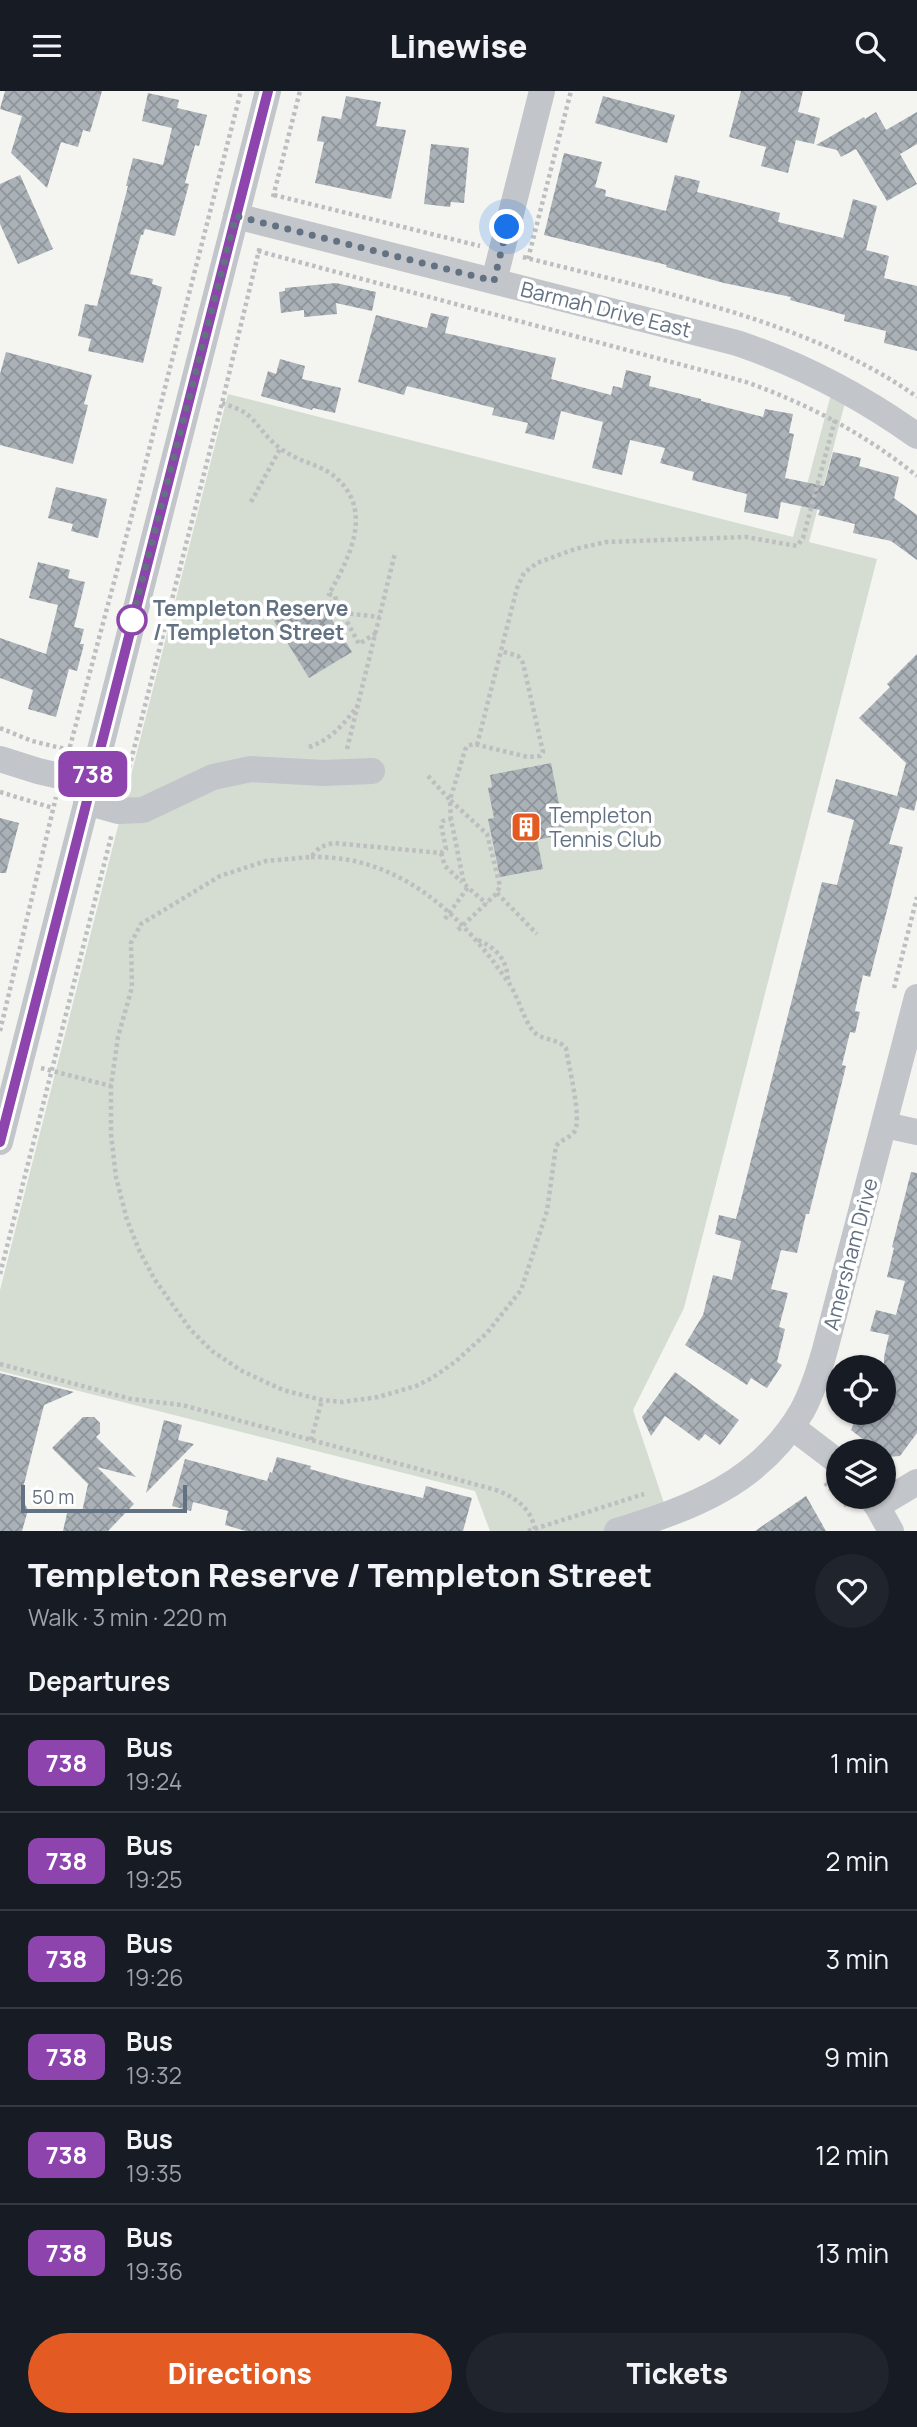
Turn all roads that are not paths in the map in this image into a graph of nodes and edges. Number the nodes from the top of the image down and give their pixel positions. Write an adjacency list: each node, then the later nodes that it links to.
1 (268, 91): 3 (street)
2 (542, 91): 4 (street)
3 (236, 216): 4 (street, Barmah Drive East); 8 (street)
4 (494, 281): 5 (street, Barmah Drive East)
5 (917, 436)
6 (0, 759): 8 (street)
7 (372, 771): 8 (street)
8 (88, 793): 12 (street)
9 (905, 995): 10 (street, Amersham Drive)
10 (885, 1125): 11 (street); 13 (street, Amersham Drive)
11 (917, 1132)
12 (0, 1142)
13 (792, 1427): 14 (street); 18 (street, Amersham Drive)
14 (826, 1467)
15 (917, 1482): 16 (street)
16 (896, 1492)
17 (870, 1509): 19 (street)
18 (617, 1531)
19 (891, 1531)

